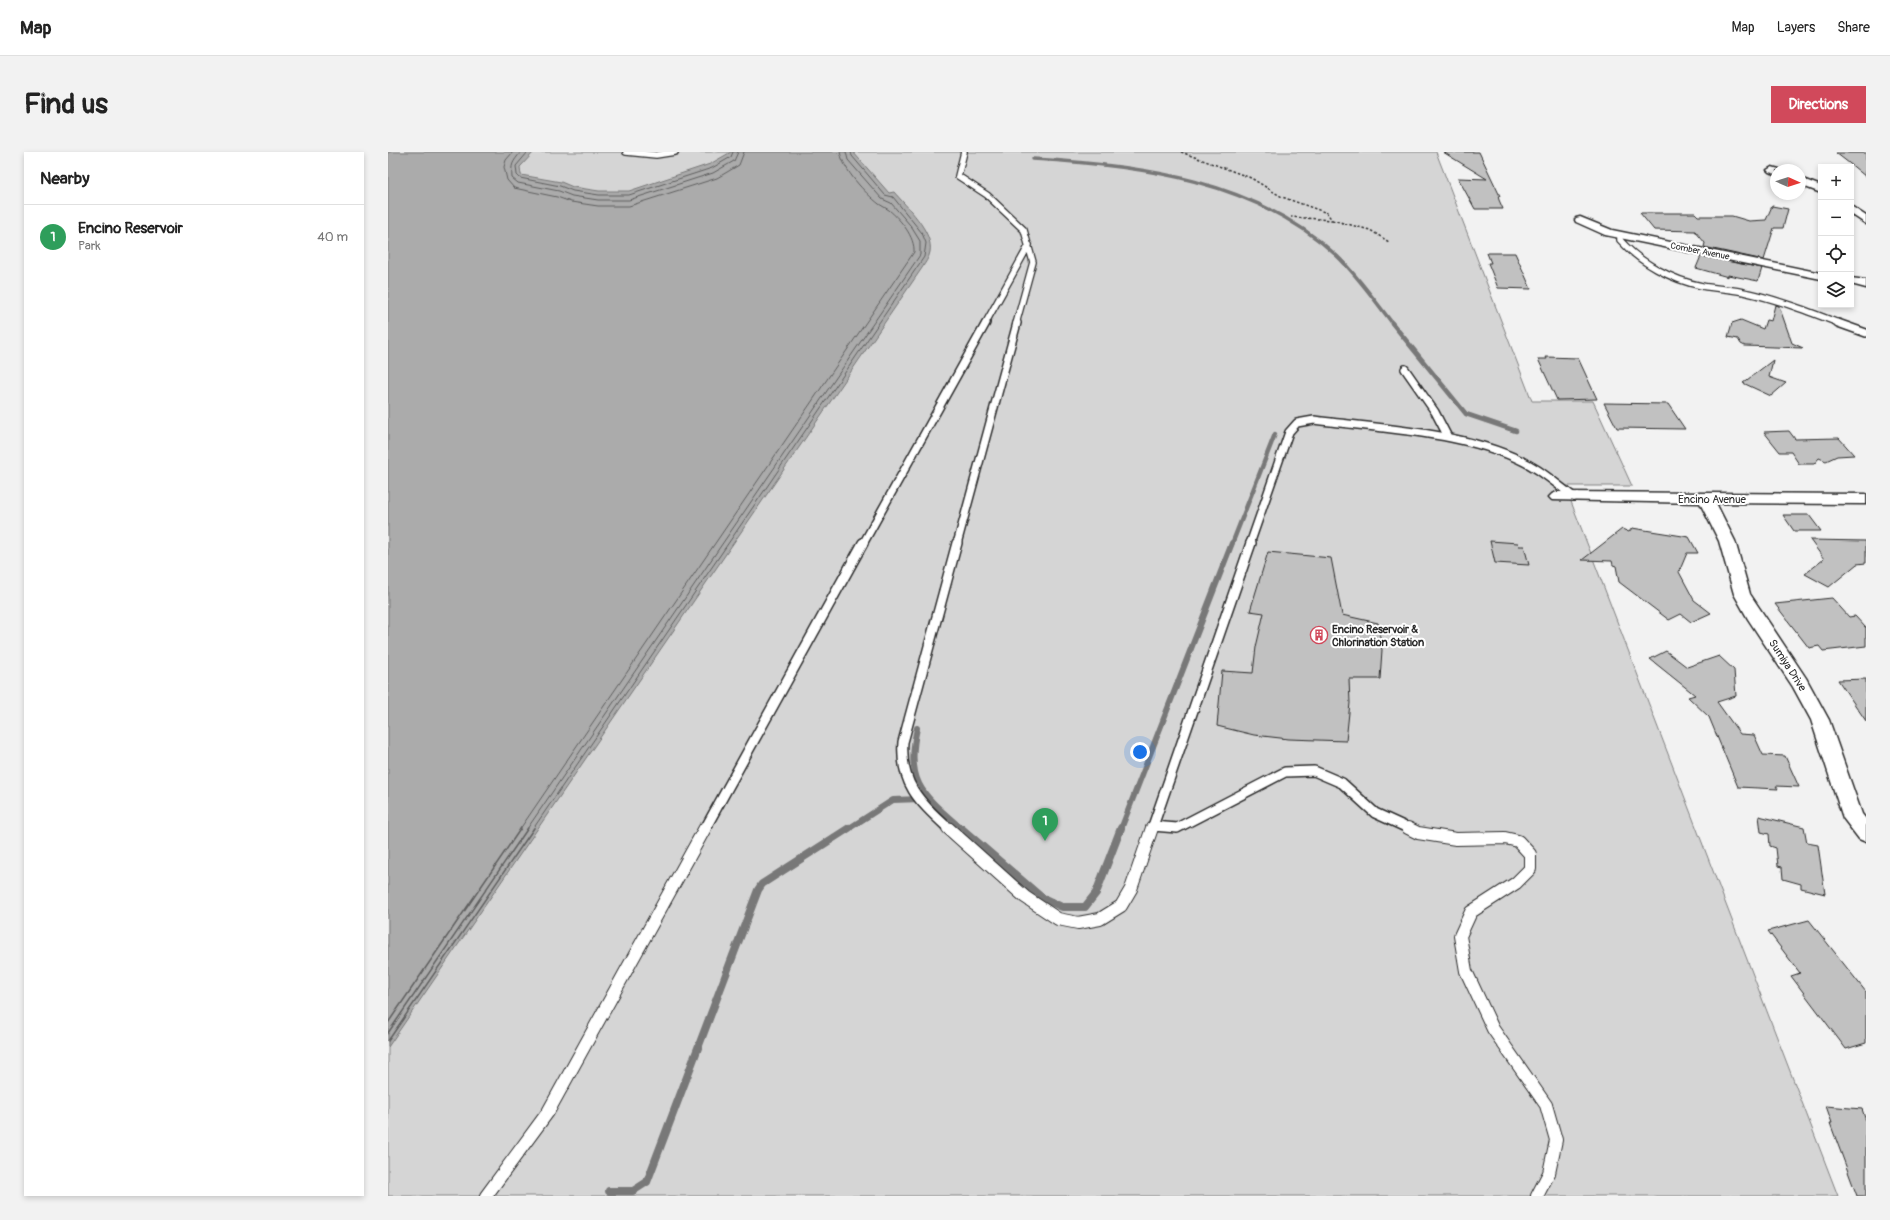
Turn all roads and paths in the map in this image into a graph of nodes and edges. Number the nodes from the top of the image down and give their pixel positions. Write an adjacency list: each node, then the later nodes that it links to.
1 (626, 152): 2 (lane)
2 (675, 152)
3 (964, 152): 14 (lane)
4 (1181, 152): 9 (path)
5 (1806, 184): 6 (street)
6 (1818, 189)
7 (1854, 211): 11 (street)
8 (1291, 217): 9 (path)
9 (1332, 220): 13 (path)
10 (1580, 220): 12 (street, Comber Avenue)
11 (1866, 221)
12 (1620, 235): 15 (street, Comber Avenue); 18 (lane)
13 (1389, 242)
14 (1029, 245): 25 (lane); 27 (lane)
15 (1818, 275)
16 (1854, 282): 17 (street)
17 (1866, 284)
18 (1866, 333)
19 (1405, 369): 20 (lane)
20 (1448, 437): 22 (lane); 25 (lane)
21 (1557, 497): 22 (street, Encino Avenue)
22 (1574, 497): 23 (street, Encino Avenue)
23 (1706, 499): 24 (street, Encino Avenue); 26 (street, Sumiya Drive)
24 (1866, 499)
25 (1153, 826): 28 (lane)
26 (1866, 833)
27 (486, 1196)
28 (1537, 1196)

